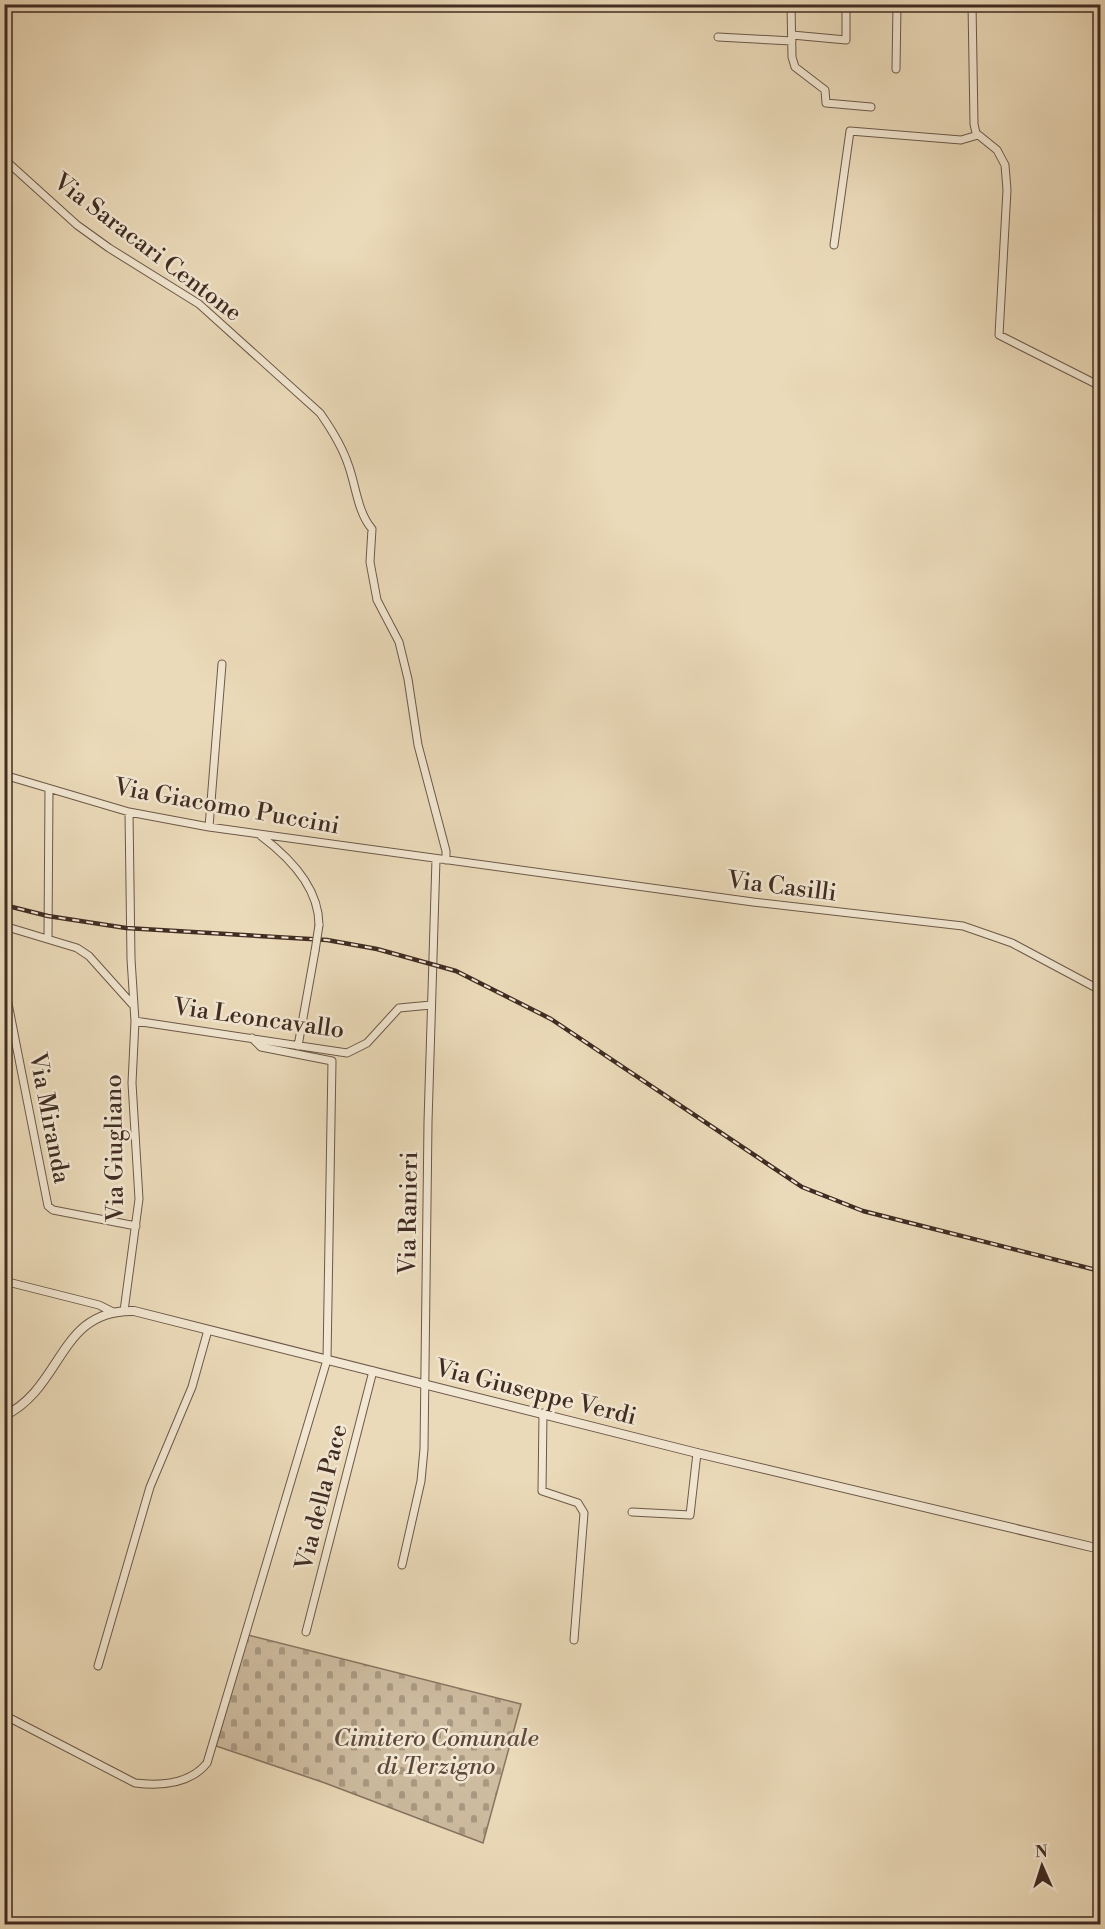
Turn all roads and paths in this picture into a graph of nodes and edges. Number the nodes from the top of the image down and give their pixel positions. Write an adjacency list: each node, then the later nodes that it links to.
1 (791, 4): 6 (street)
2 (846, 4): 6 (street)
3 (897, 4): 7 (street)
4 (972, 4): 9 (street)
5 (718, 37): 6 (street)
6 (792, 38): 8 (street)
7 (896, 69)
8 (872, 107)
9 (978, 135): 11 (street); 12 (street)
10 (4, 159): 20 (street, Via Saracari Centone)
11 (834, 245)
12 (1101, 386)
13 (222, 664): 17 (street)
14 (4, 776): 15 (street, Via Giacomo Puccini)
15 (49, 789): 16 (street, Via Giacomo Puccini); 22 (street)
16 (129, 812): 17 (street, Via Giacomo Puccini); 25 (street, Via Giugliano)
17 (209, 827): 18 (street, Via Giacomo Puccini)
18 (260, 834): 19 (street, Via Giacomo Puccini); 29 (street, bridge)
19 (436, 859): 20 (street, Via Giacomo Puccini); 26 (street, Via Ranieri)
20 (446, 860): 24 (street, Via Casilli)
21 (4, 926): 22 (street)
22 (48, 938): 25 (street)
23 (4, 983): 30 (street, Via Miranda)
24 (1101, 990)
25 (132, 1004): 27 (street, Via Giugliano)
26 (431, 1005): 29 (street, Via Leoncavallo); 37 (street, Via Ranieri)
27 (135, 1021): 28 (street, Via Leoncavallo); 30 (street, Via Giugliano)
28 (252, 1038): 29 (street, Via Leoncavallo); 35 (street)
29 (298, 1046)
30 (136, 1226): 32 (street, Via Giugliano)
31 (4, 1281): 33 (street)
32 (124, 1311): 33 (street, Via Giuseppe Verdi); 34 (street, Via Giuseppe Verdi)
33 (112, 1312): 39 (street, Via Giuseppe Verdi)
34 (208, 1330): 35 (street, Via Giuseppe Verdi); 46 (street)
35 (327, 1360): 36 (street, Via Giuseppe Verdi); 47 (street)
36 (372, 1371): 37 (street, Via Giuseppe Verdi); 44 (street, Via della Pace)
37 (425, 1384): 38 (street, Via Giuseppe Verdi); 43 (street, Via Ranieri)
38 (543, 1413): 40 (street, Via Giuseppe Verdi); 45 (street)
39 (4, 1416)
40 (697, 1453): 41 (street); 42 (street, Via Giuseppe Verdi)
41 (632, 1512)
42 (1101, 1549)
43 (402, 1565)
44 (306, 1632)
45 (574, 1640)
46 (98, 1666)
47 (4, 1714)

